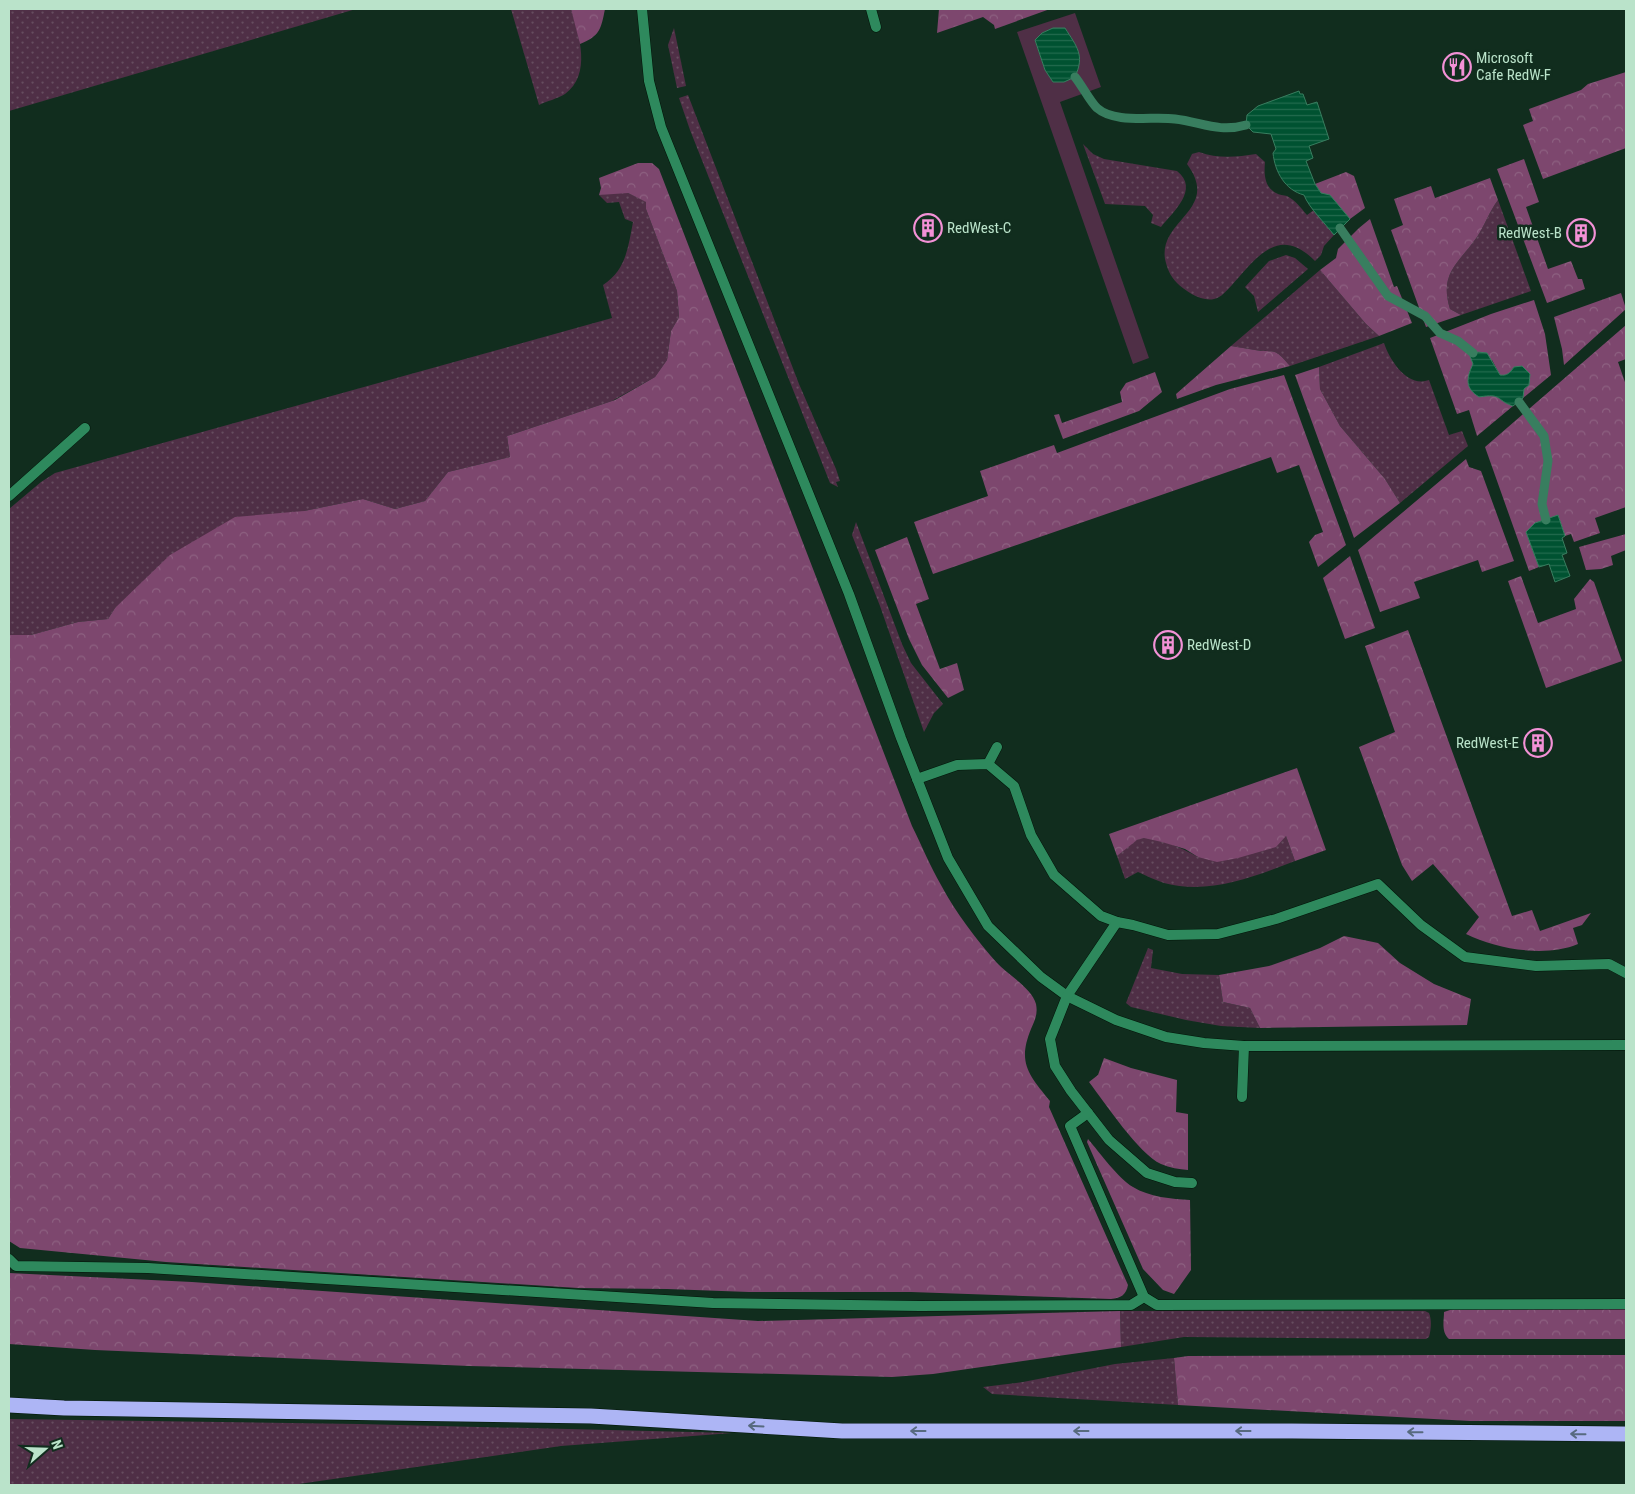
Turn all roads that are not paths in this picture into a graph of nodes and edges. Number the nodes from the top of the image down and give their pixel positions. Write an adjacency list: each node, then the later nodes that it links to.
1 (642, 9): 8 (lane)
2 (871, 9): 3 (lane)
3 (876, 27)
4 (85, 428): 5 (lane)
5 (9, 496)
6 (997, 748): 7 (lane)
7 (988, 764): 8 (lane); 9 (lane)
8 (917, 779): 11 (lane)
9 (1117, 922): 10 (lane); 11 (lane)
10 (1626, 973)
11 (1067, 996): 12 (lane); 15 (lane)
12 (1244, 1046): 13 (lane); 14 (lane)
13 (1626, 1046)
14 (1242, 1097)
15 (1088, 1113): 16 (lane); 18 (lane)
16 (1192, 1183)
17 (9, 1259): 18 (lane)
18 (1144, 1297): 19 (lane)
19 (1626, 1304)
20 (9, 1405): 21 (highway, one-way to 20)
21 (1626, 1434)

